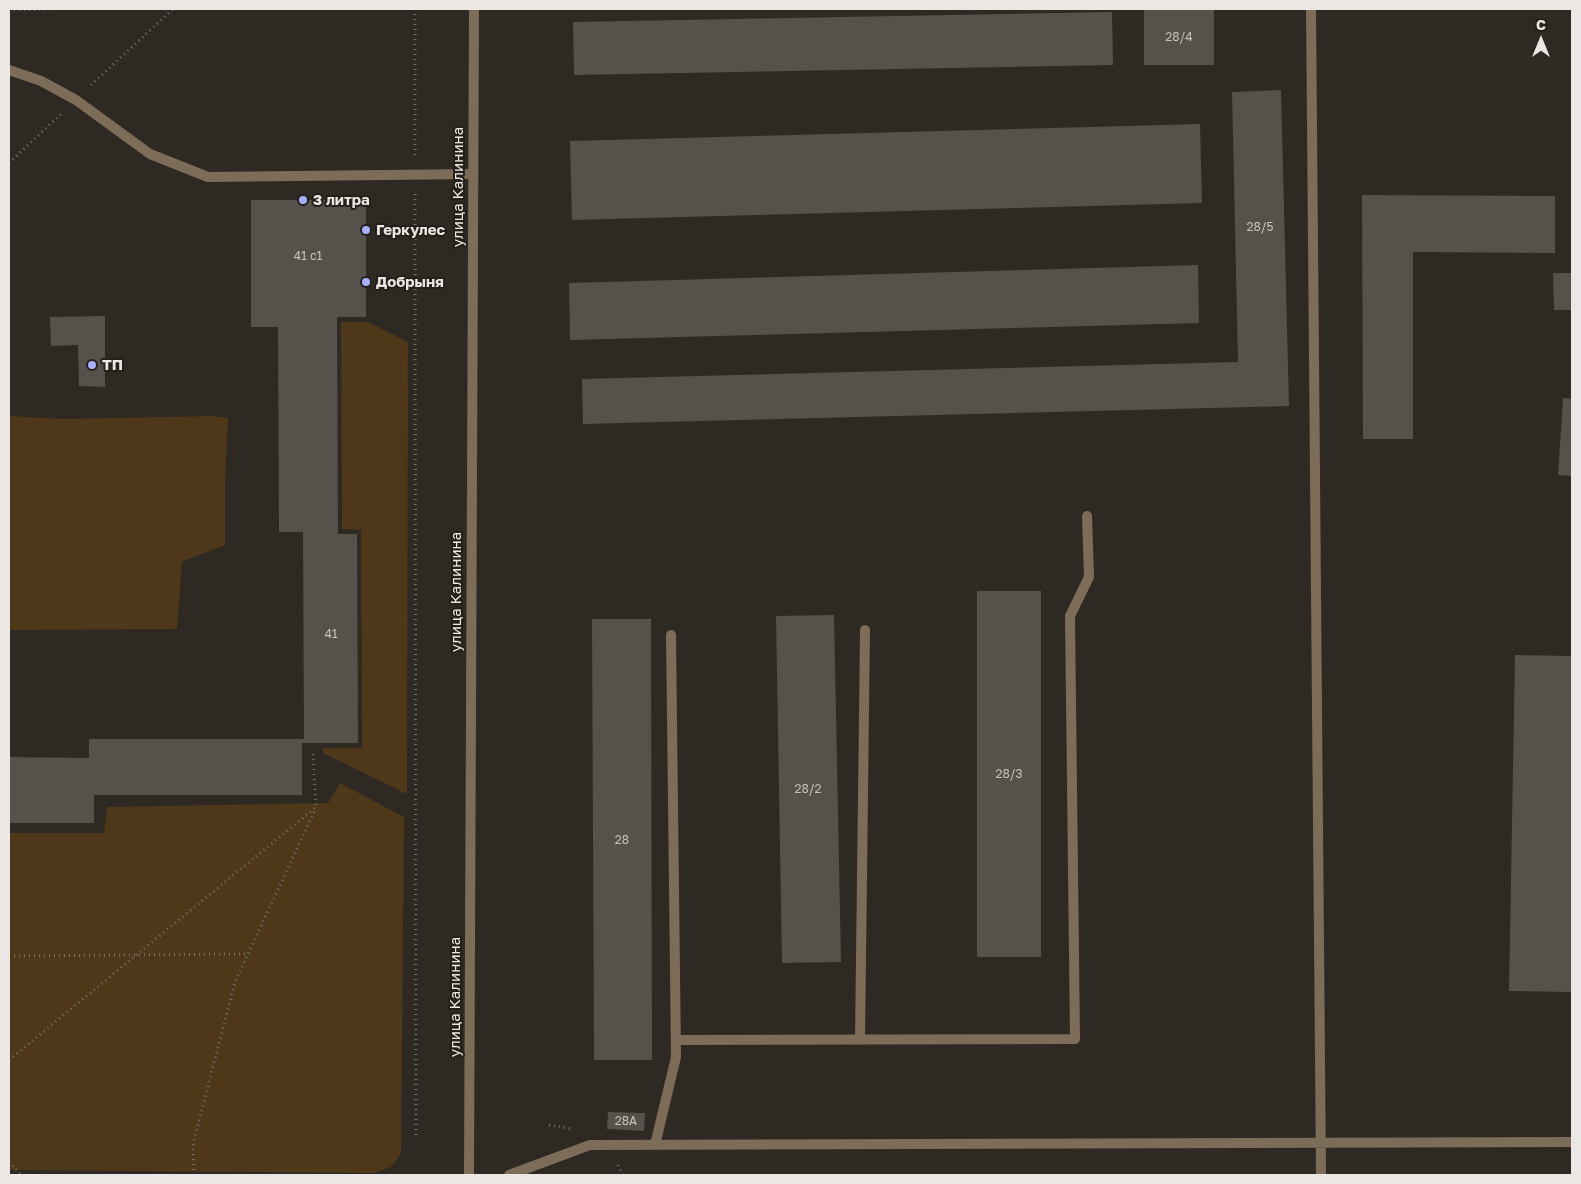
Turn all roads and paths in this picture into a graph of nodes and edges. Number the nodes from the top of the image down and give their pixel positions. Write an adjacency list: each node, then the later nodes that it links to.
1 (54, 9): 5 (path)
2 (415, 9): 7 (path)
3 (474, 9): 8 (street, улица Калинина)
4 (1311, 9): 22 (street)
5 (9, 10)
6 (9, 70): 7 (street)
7 (415, 174): 8 (street); 20 (path)
8 (473, 174): 27 (street, улица Калинина)
9 (1087, 516): 18 (street)
10 (865, 630): 18 (street)
11 (671, 635): 17 (street)
12 (313, 752): 13 (path)
13 (316, 807): 14 (path); 15 (path)
14 (248, 954): 15 (path); 26 (path)
15 (136, 955): 16 (path); 19 (path)
16 (9, 956)
17 (676, 1040): 18 (street); 23 (street)
18 (860, 1040)
19 (9, 1060)
20 (416, 1139)
21 (1572, 1142): 22 (street)
22 (1322, 1143): 23 (street); 29 (street)
23 (655, 1145): 28 (street)
24 (9, 1162): 25 (path)
25 (21, 1175)
26 (194, 1175)
27 (469, 1175)
28 (509, 1175)
29 (1321, 1175)

